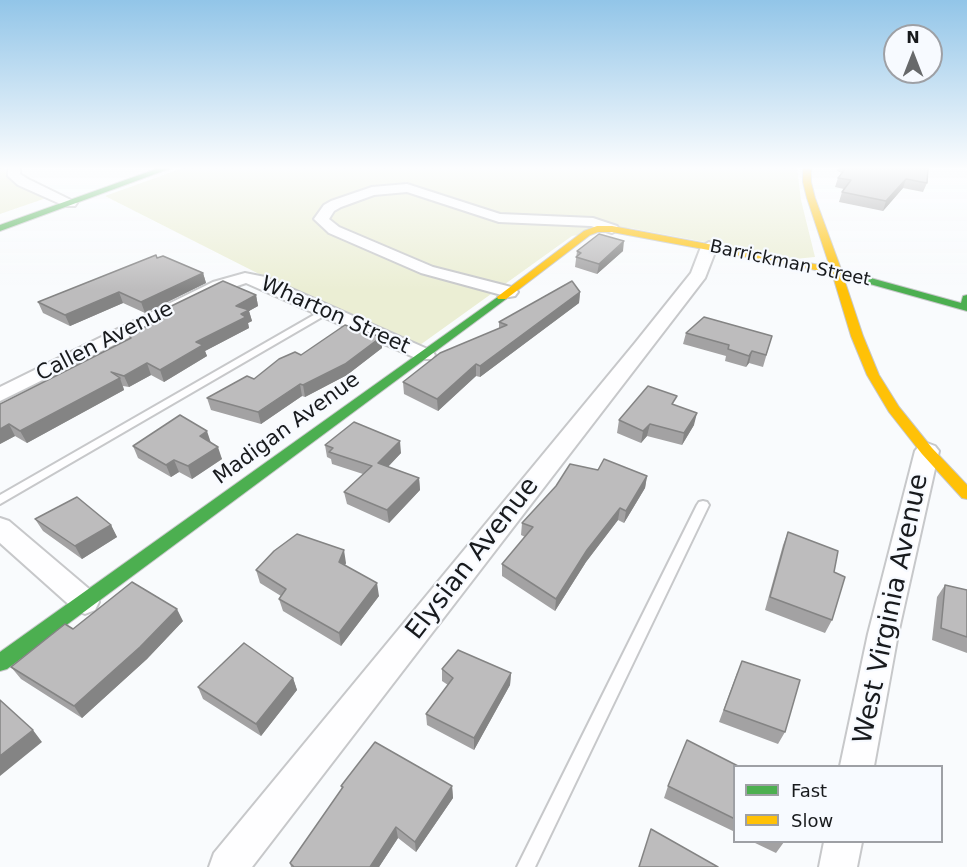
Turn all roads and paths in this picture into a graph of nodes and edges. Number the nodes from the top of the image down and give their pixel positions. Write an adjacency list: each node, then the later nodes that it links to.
1 (16, 208): 6 (street)
2 (55, 208): 7 (street)
3 (329, 208): 12 (street, Barrickman Street)
4 (467, 208): 8 (street, Barrickman Street)
5 (816, 208): 10 (street)
6 (0, 214)
7 (0, 228)
8 (605, 229): 9 (street, Barrickman Street); 12 (street, Madigan Avenue)
9 (709, 247): 10 (street, Barrickman Street); 26 (street, Elysian Avenue)
10 (836, 271): 13 (street, Barrickman Street); 17 (street)
11 (245, 278): 14 (street, Wharton Street); 16 (street, Callen Avenue)
12 (509, 292): 15 (street, Madigan Avenue)
13 (966, 303)
14 (326, 311): 15 (street, Wharton Street); 19 (lane)
15 (425, 355): 22 (street, Madigan Avenue)
16 (0, 395)
17 (927, 451): 18 (street); 24 (street, West Virginia Avenue)
18 (967, 494)
19 (0, 500)
20 (703, 506): 27 (lane)
21 (0, 528): 22 (street)
22 (85, 602): 23 (street, Madigan Avenue)
23 (0, 663)
24 (857, 765)
25 (843, 843): 28 (street)
26 (228, 867)
27 (526, 867)
28 (838, 867)

